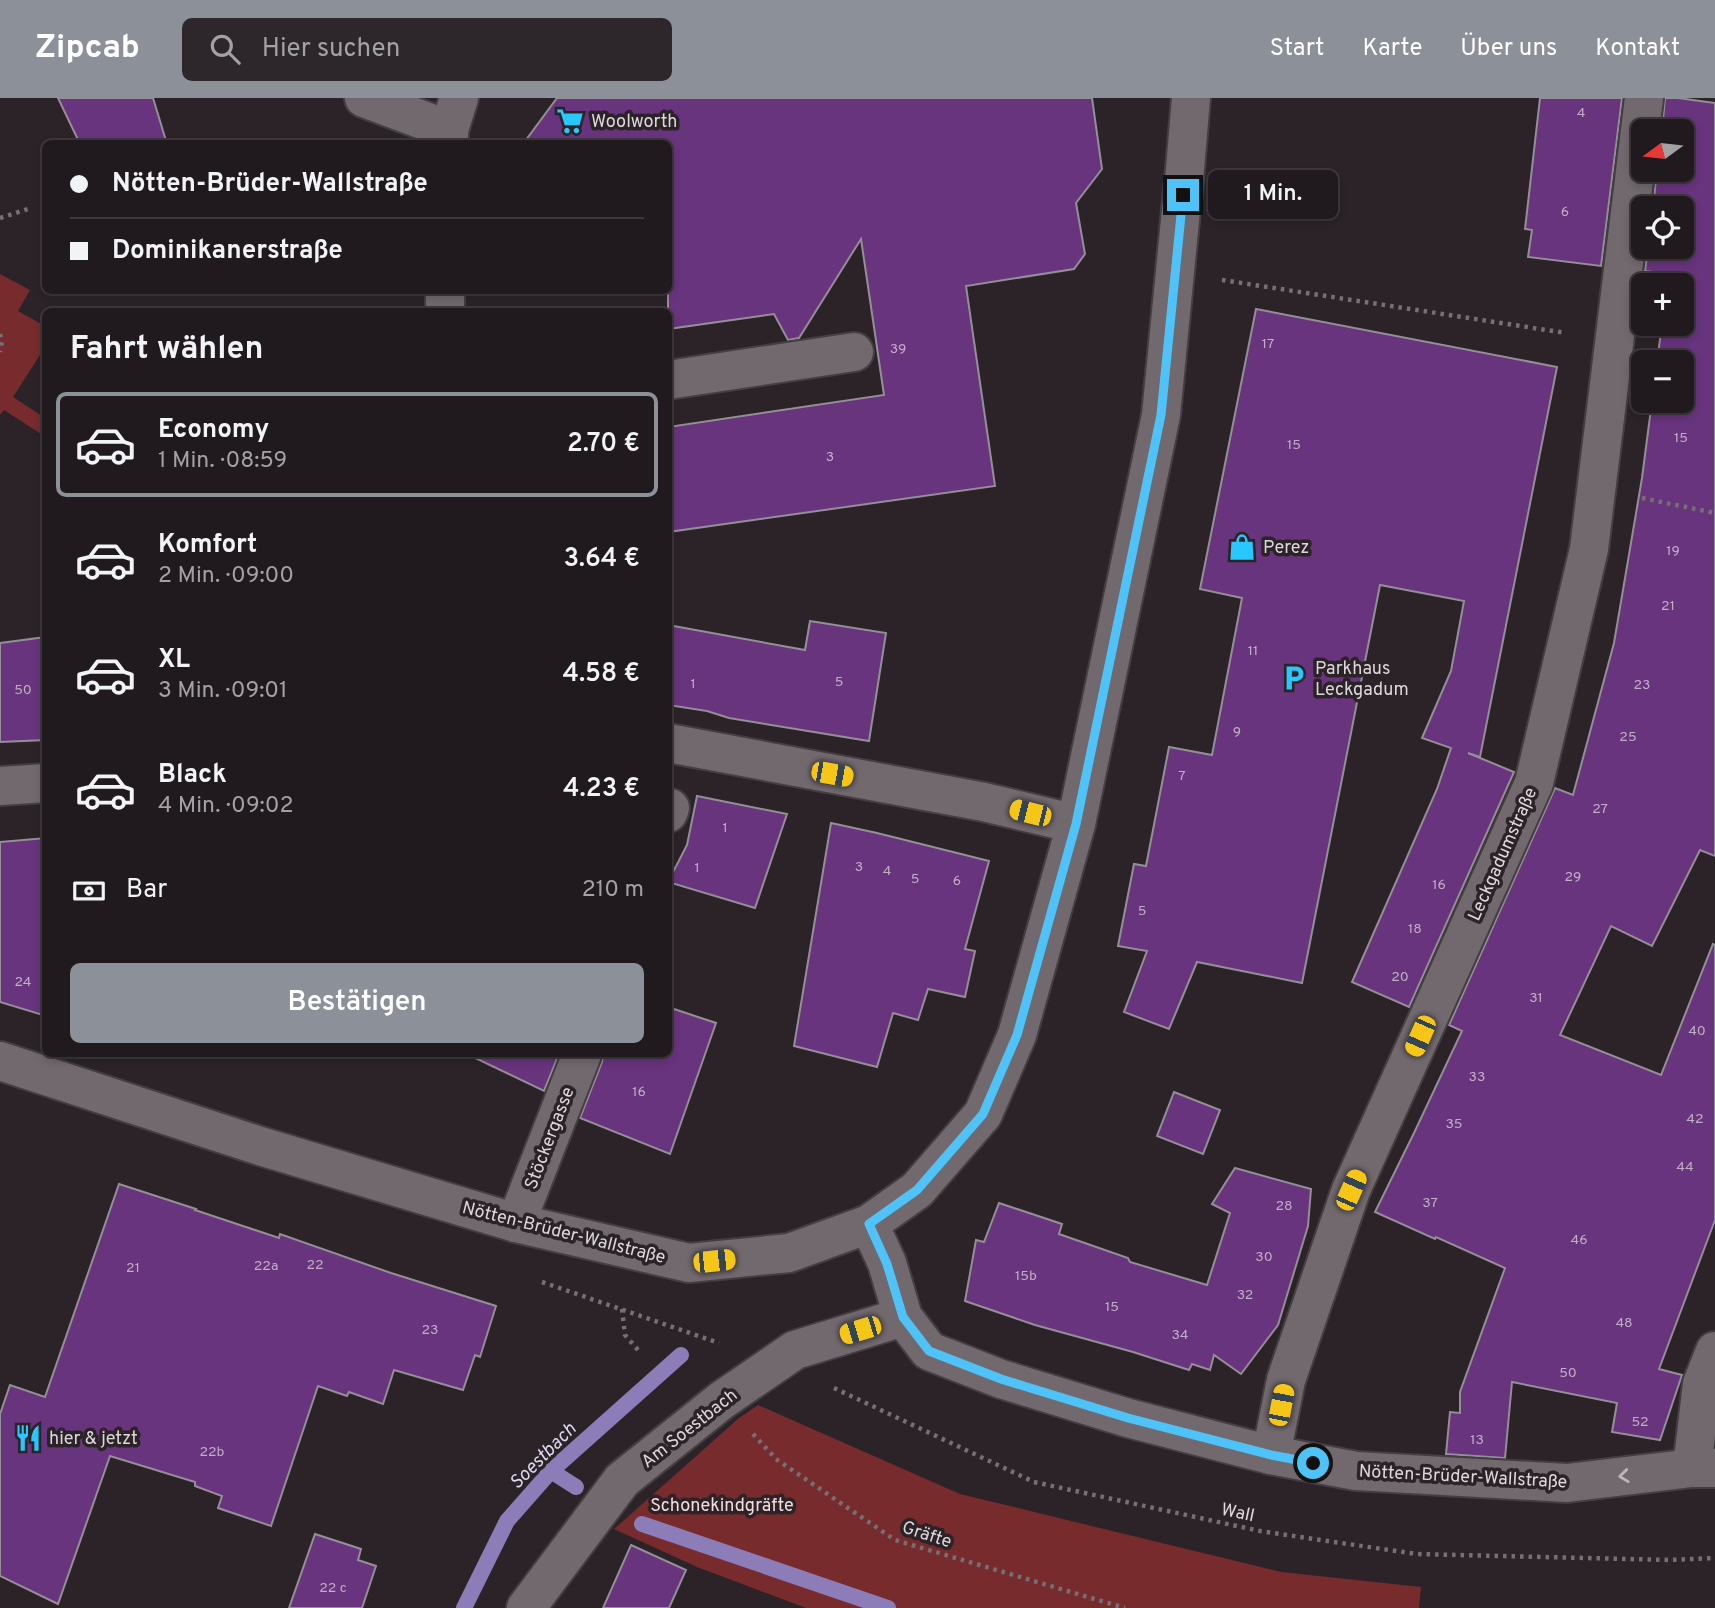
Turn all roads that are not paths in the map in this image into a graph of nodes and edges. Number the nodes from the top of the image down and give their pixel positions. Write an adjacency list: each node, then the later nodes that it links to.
1 (364, 98): 4 (street)
2 (1191, 98): 10 (street)
3 (1644, 98): 17 (street, Leckgadumstraße)
4 (452, 124)
5 (854, 352): 6 (street)
6 (672, 379)
7 (672, 744): 10 (street)
8 (42, 783): 9 (street)
9 (0, 786)
10 (1076, 824): 14 (street)
11 (581, 1057): 13 (street, Stöckergasse)
12 (0, 1060): 13 (street, Nötten-Brüder-Wallstraße)
13 (516, 1223): 14 (street, Nötten-Brüder-Wallstraße)
14 (869, 1224): 15 (street, Nötten-Brüder-Wallstraße)
15 (903, 1317): 17 (street, Nötten-Brüder-Wallstraße); 19 (street, Am Soestbach)
16 (1715, 1352): 18 (street)
17 (1271, 1455): 18 (street, Nötten-Brüder-Wallstraße, one-way to 17)
18 (1703, 1468)
19 (526, 1608)

